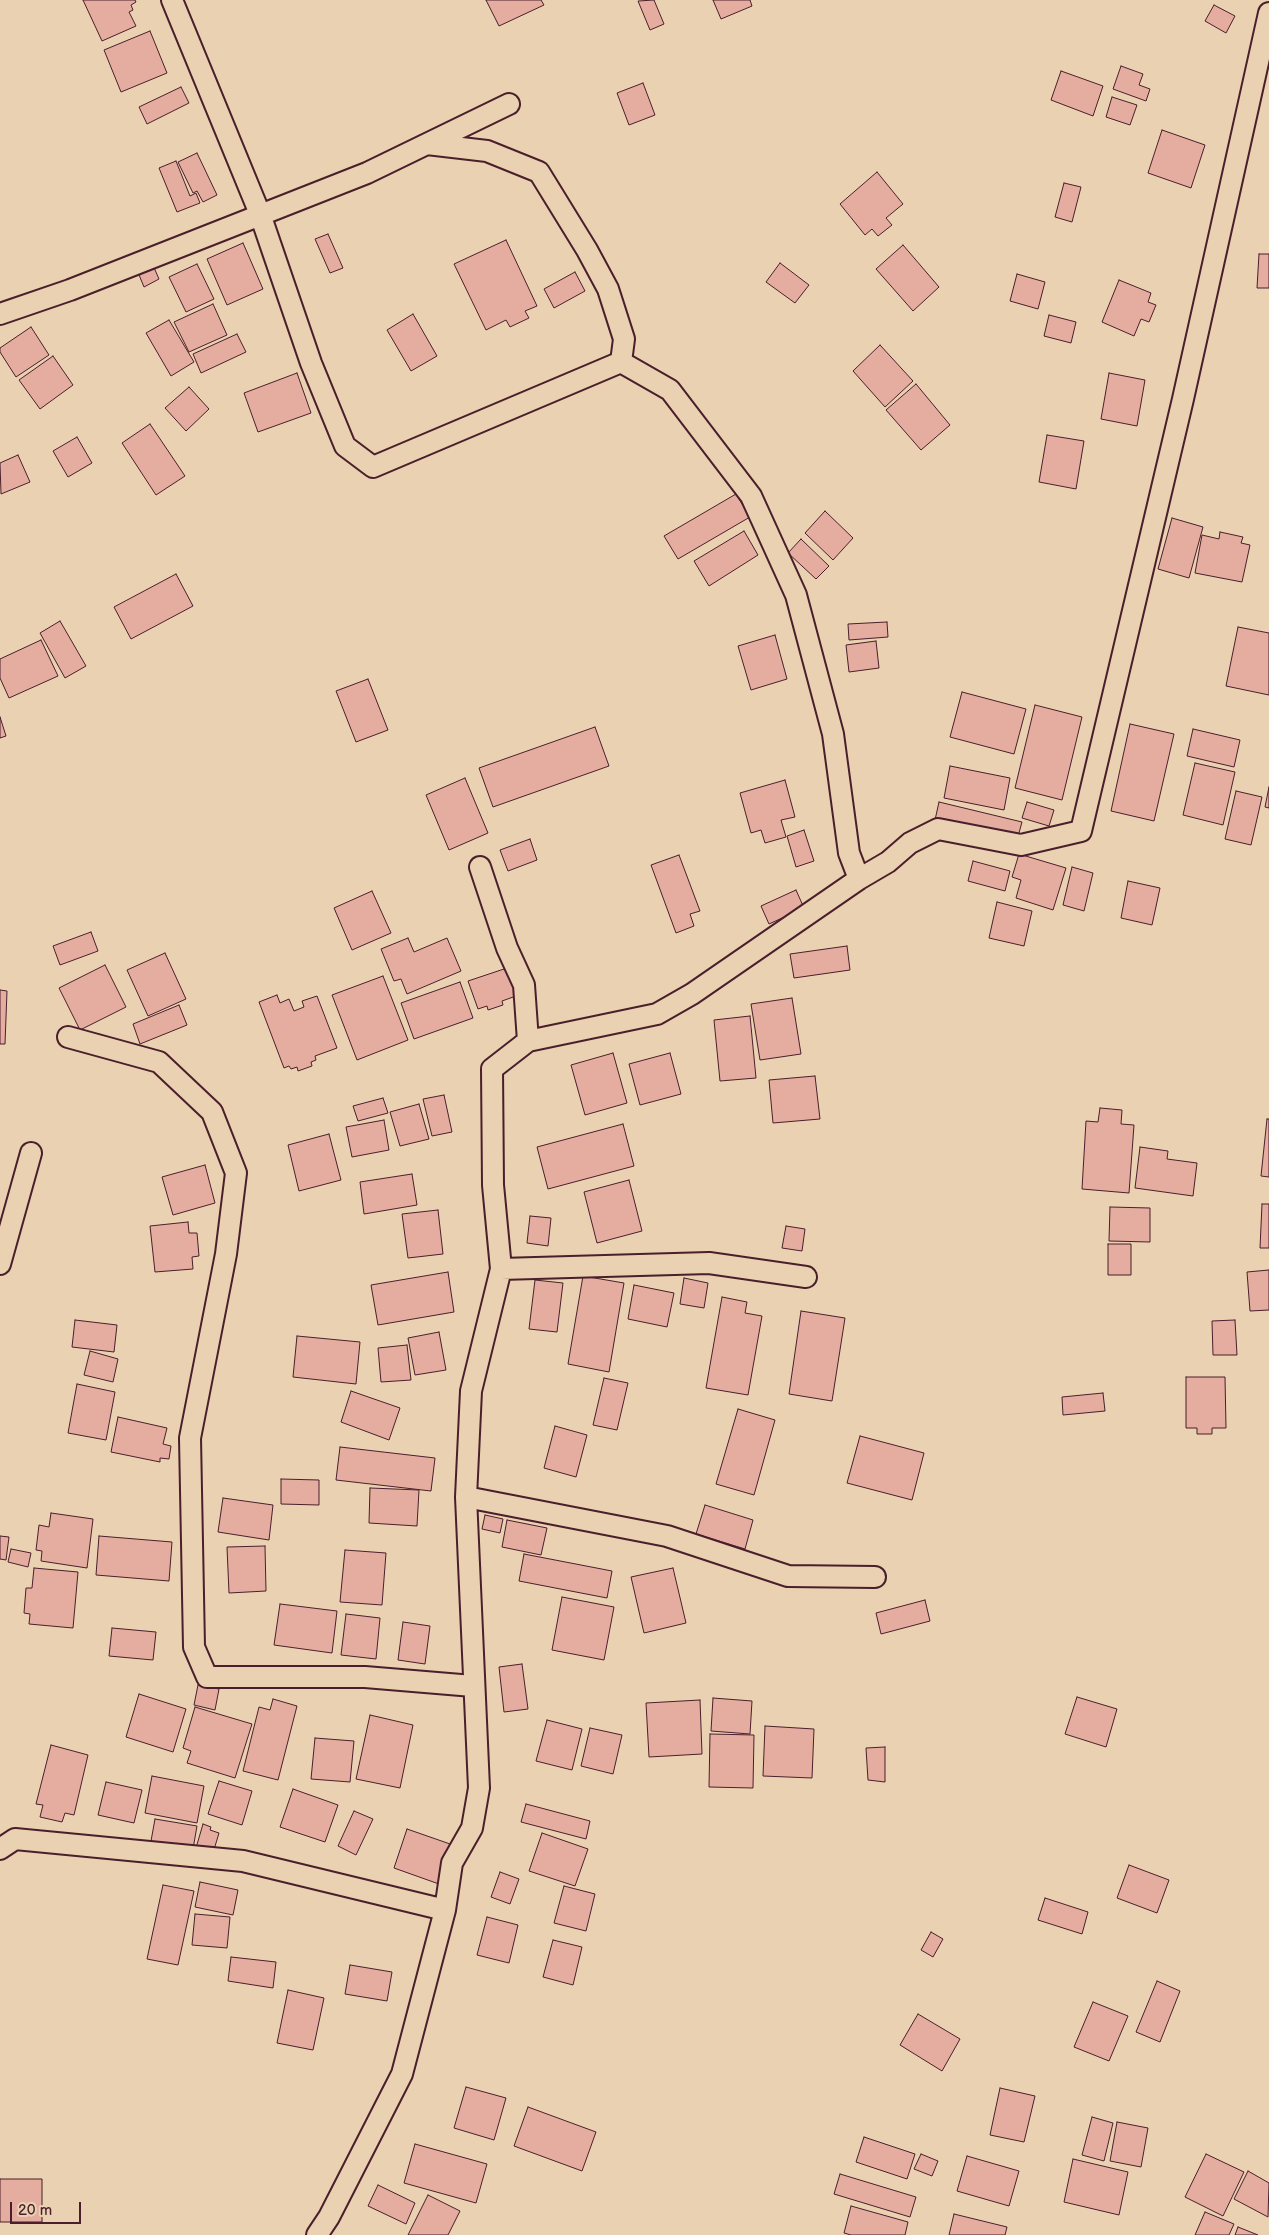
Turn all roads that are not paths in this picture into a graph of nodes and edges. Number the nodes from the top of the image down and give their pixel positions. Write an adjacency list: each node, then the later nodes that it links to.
1 (172, 0): 5 (street)
2 (1269, 13): 9 (street)
3 (510, 104): 4 (street)
4 (427, 144): 5 (street); 7 (street)
5 (260, 214): 6 (street); 7 (street)
6 (0, 314)
7 (621, 362): 9 (street)
8 (480, 867): 11 (street)
9 (859, 879): 11 (street)
10 (68, 1037): 18 (street)
11 (528, 1041): 14 (street)
12 (31, 1154): 13 (street)
13 (0, 1264)
14 (501, 1269): 15 (street); 16 (street)
15 (806, 1277)
16 (466, 1497): 17 (street); 18 (street)
17 (875, 1577)
18 (472, 1686): 20 (street)
19 (0, 1849): 20 (street)
20 (446, 1910): 21 (street)
21 (317, 2235)

